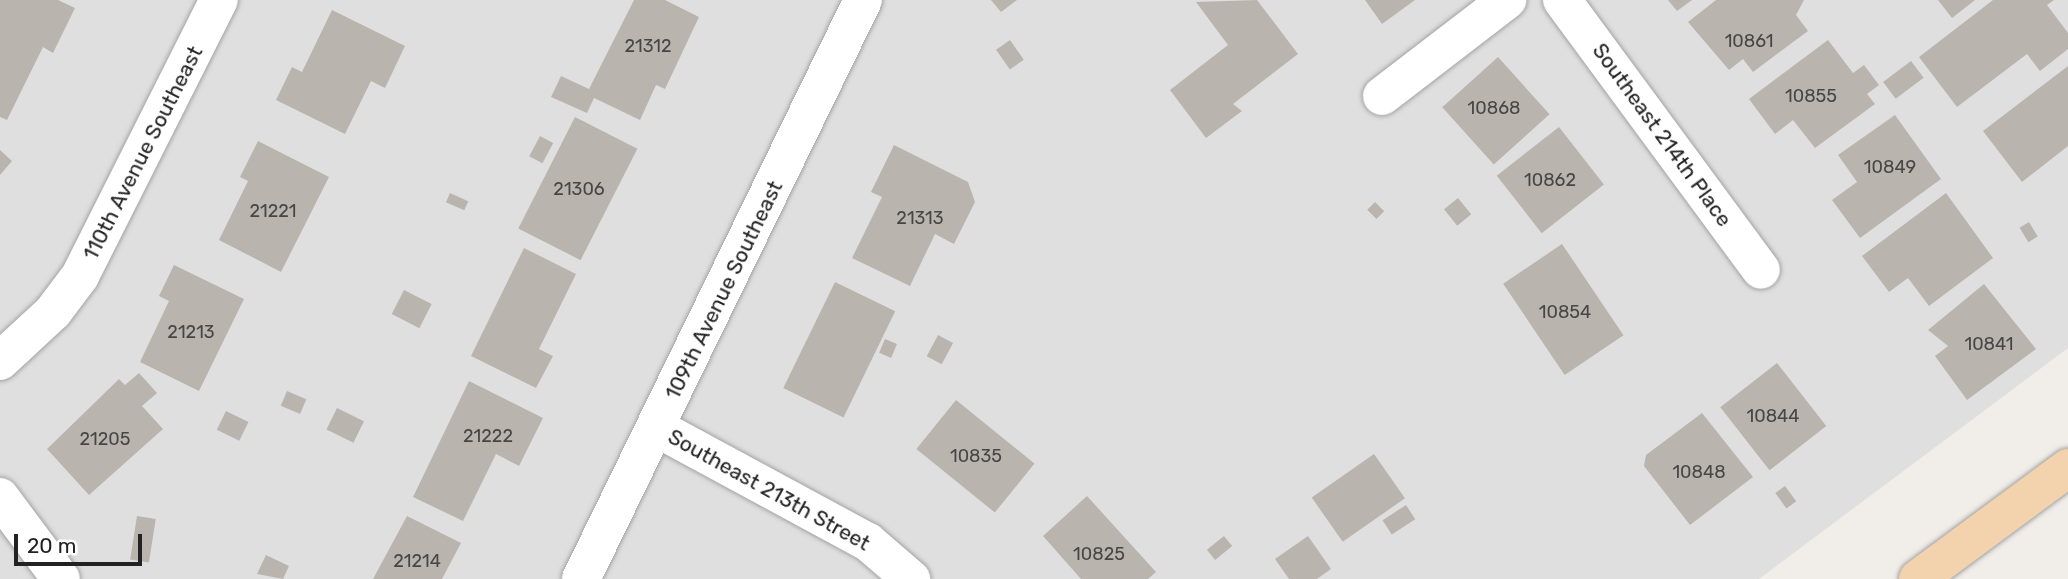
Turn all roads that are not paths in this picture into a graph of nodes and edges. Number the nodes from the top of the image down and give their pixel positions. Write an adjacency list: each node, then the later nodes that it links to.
1 (219, 0): 7 (street, 110th Avenue Southeast)
2 (863, 0): 8 (street, 109th Avenue Southeast)
3 (1507, 0): 5 (street)
4 (1562, 0): 6 (street, Southeast 214th Place)
5 (1382, 96)
6 (1761, 270)
7 (0, 361)
8 (657, 428): 12 (street, 109th Avenue Southeast); 13 (street, Southeast 213th Street)
9 (2068, 468): 14 (main road)
10 (0, 497): 11 (street)
11 (61, 579)
12 (581, 579)
13 (911, 579)
14 (1918, 579)

